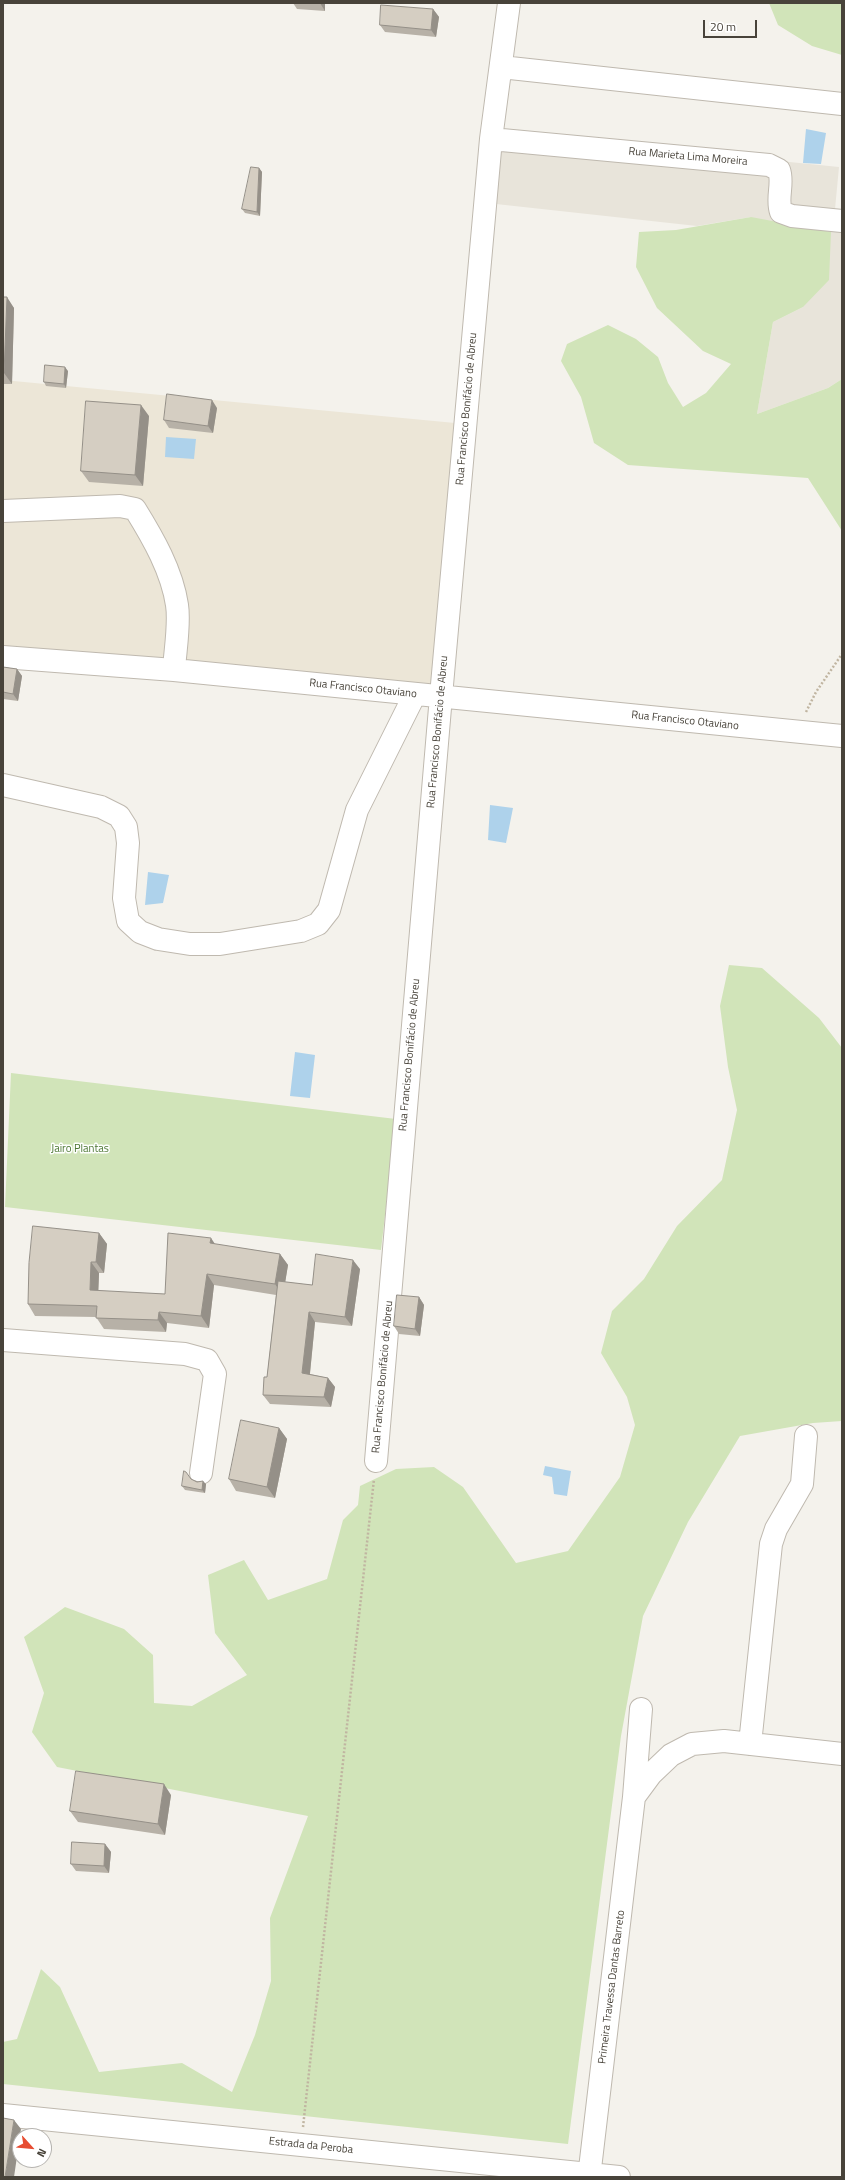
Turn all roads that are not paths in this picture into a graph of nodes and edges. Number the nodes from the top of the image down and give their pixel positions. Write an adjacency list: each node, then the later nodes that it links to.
1 (509, 3): 2 (street, Rua Francisco Bonifácio de Abreu)
2 (501, 67): 3 (street); 4 (street, Rua Francisco Bonifácio de Abreu)
3 (842, 104)
4 (491, 139): 5 (street, Rua Marieta Lima Moreira); 10 (street, Rua Francisco Bonifácio de Abreu)
5 (842, 221)
6 (3, 511): 8 (street)
7 (3, 657): 8 (street, Rua Francisco Otaviano)
8 (174, 670): 9 (street, Rua Francisco Otaviano)
9 (415, 694): 10 (street, Rua Francisco Otaviano); 12 (street)
10 (441, 696): 11 (street, Rua Francisco Otaviano); 15 (street, Rua Francisco Bonifácio de Abreu)
11 (842, 736)
12 (3, 785)
13 (3, 1340): 16 (street)
14 (806, 1436): 18 (street)
15 (376, 1461)
16 (202, 1473)
17 (641, 1709): 20 (street, Primeira Travessa Dantas Barreto)
18 (750, 1744): 19 (street, Primeira Travessa Dantas Barreto); 20 (street, Primeira Travessa Dantas Barreto)
19 (842, 1754)
20 (634, 1797): 23 (street, Primeira Travessa Dantas Barreto)
21 (3, 2115): 22 (street, Estrada da Peroba)
22 (466, 2169): 23 (street, Estrada da Peroba)
23 (590, 2176): 24 (street, Estrada da Peroba)
24 (619, 2177)

